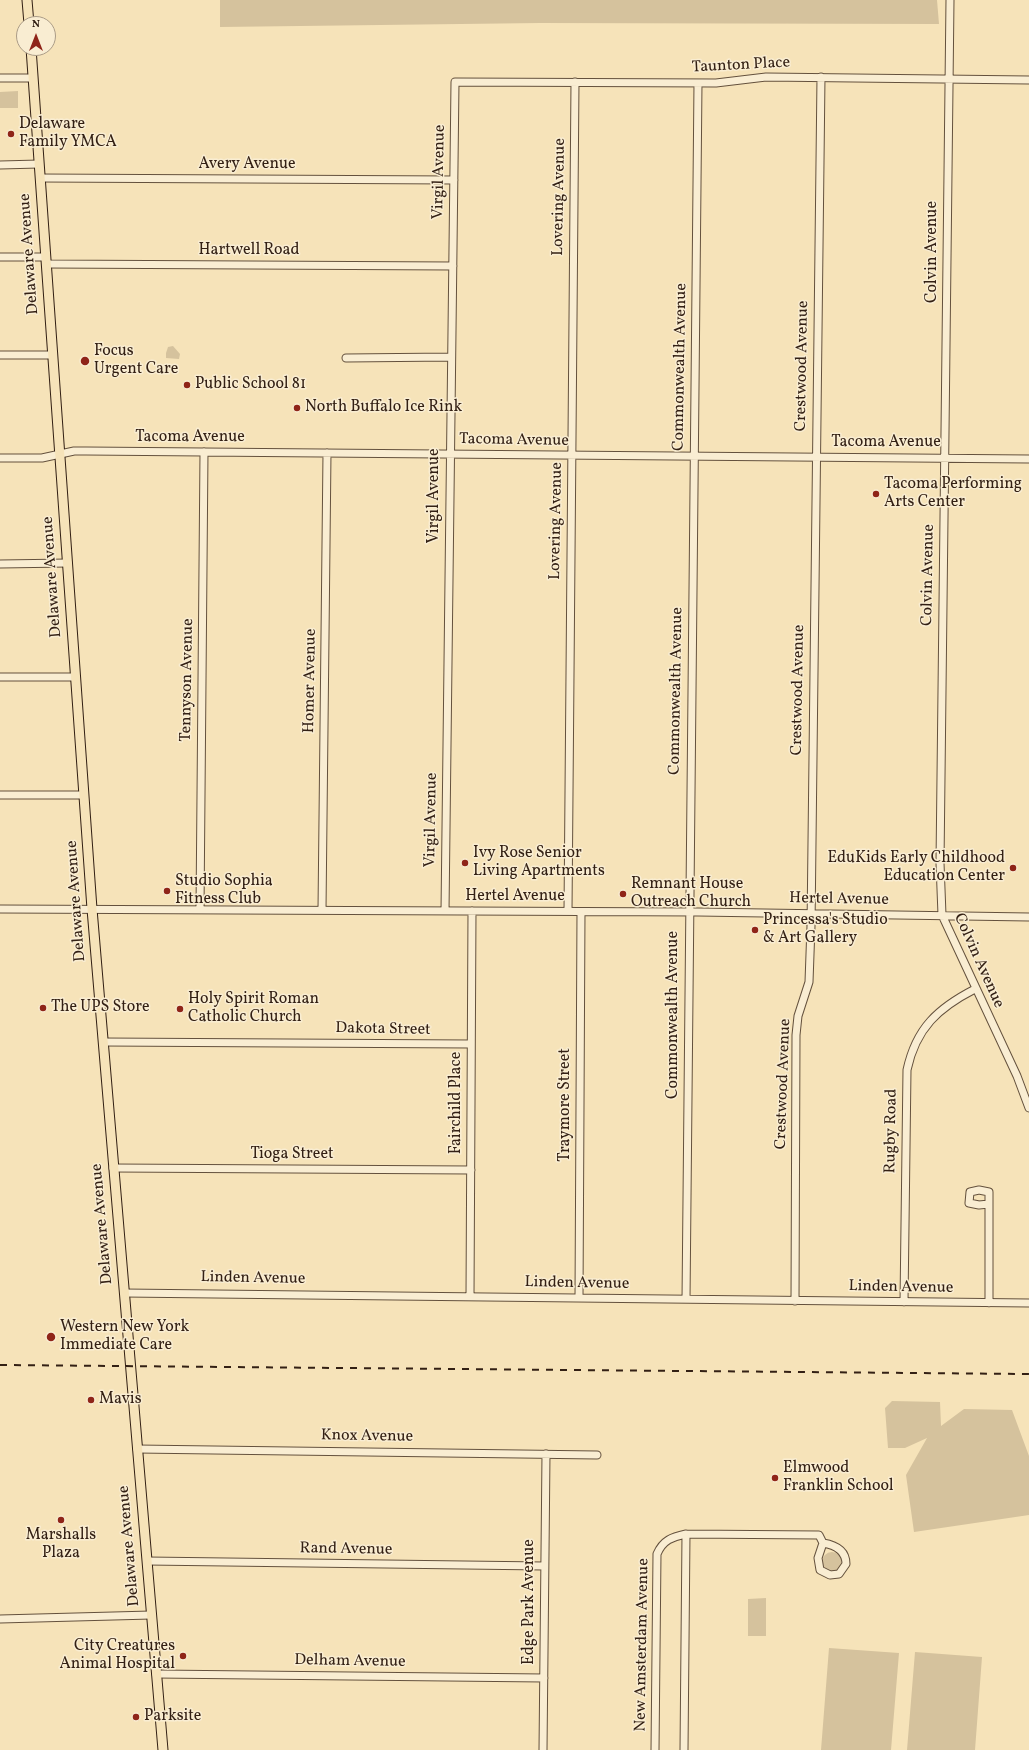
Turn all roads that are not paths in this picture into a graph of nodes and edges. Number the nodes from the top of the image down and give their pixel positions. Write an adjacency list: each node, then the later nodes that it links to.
1 (27, 0): 3 (main road)
2 (950, 0): 8 (street, Colvin Avenue)
3 (28, 16)
4 (32, 56): 7 (main road, Delaware Avenue)
5 (821, 77): 8 (street, Taunton Place); 12 (street, Taunton Place); 30 (street, Crestwood Avenue)
6 (0, 78): 7 (street)
7 (33, 78): 13 (main road, Delaware Avenue)
8 (949, 79): 9 (street, Taunton Place); 32 (street, Colvin Avenue)
9 (1029, 80)
10 (455, 82): 11 (street, Taunton Place); 16 (street, Virgil Avenue)
11 (575, 82): 12 (street, Taunton Place); 28 (street, Lovering Avenue)
12 (698, 83): 29 (street, Commonwealth Avenue)
13 (39, 164): 14 (street); 15 (main road, Delaware Avenue)
14 (0, 165)
15 (40, 178): 16 (street, Avery Avenue); 18 (main road, Delaware Avenue)
16 (454, 180): 19 (street, Virgil Avenue)
17 (0, 258): 18 (street, Hartwell Road)
18 (45, 260): 19 (street, Hartwell Road); 20 (main road, Delaware Avenue)
19 (453, 266): 22 (street, Virgil Avenue)
20 (52, 354): 21 (street); 26 (main road, Delaware Avenue)
21 (0, 355)
22 (451, 357): 23 (street); 27 (street, Virgil Avenue)
23 (346, 358)
24 (204, 452): 25 (street, Tacoma Avenue); 26 (street, Tacoma Avenue); 42 (street, Tennyson Avenue)
25 (327, 453): 27 (street, Tacoma Avenue); 43 (street, Homer Avenue)
26 (60, 454): 31 (street, Tacoma Avenue); 34 (main road, Delaware Avenue)
27 (449, 454): 28 (street, Tacoma Avenue); 44 (street, Virgil Avenue)
28 (572, 456): 29 (street, Tacoma Avenue); 46 (street, Lovering Avenue)
29 (694, 456): 30 (street, Tacoma Avenue); 48 (street, Commonwealth Avenue)
30 (816, 457): 32 (street, Tacoma Avenue); 49 (street, Crestwood Avenue)
31 (0, 458)
32 (945, 458): 33 (street, Tacoma Avenue); 50 (street, Colvin Avenue)
33 (1029, 459)
34 (68, 562): 35 (street); 37 (main road, Delaware Avenue)
35 (0, 564)
36 (0, 677): 37 (street)
37 (76, 677): 39 (main road, Delaware Avenue)
38 (0, 795): 39 (street)
39 (84, 795): 41 (main road, Delaware Avenue)
40 (0, 909): 41 (street, Hertel Avenue)
41 (92, 909): 42 (street, Hertel Avenue); 53 (main road, Delaware Avenue)
42 (200, 909): 43 (street, Hertel Avenue)
43 (322, 910): 44 (street, Hertel Avenue)
44 (445, 911): 45 (street, Hertel Avenue)
45 (472, 911): 46 (street, Hertel Avenue); 54 (street, Fairchild Place)
46 (568, 911): 47 (street, Hertel Avenue)
47 (581, 912): 48 (street, Hertel Avenue); 61 (street, Traymore Street)
48 (689, 912): 49 (street, Hertel Avenue); 62 (street, Commonwealth Avenue)
49 (811, 913): 50 (street, Hertel Avenue); 63 (street, Crestwood Avenue)
50 (942, 915): 51 (street, Hertel Avenue); 52 (street, Colvin Avenue)
51 (1029, 917)
52 (975, 989): 55 (street, Colvin Avenue); 64 (street, Rugby Road)
53 (103, 1042): 54 (street, Dakota Street); 56 (main road, Delaware Avenue)
54 (471, 1044): 57 (street, Fairchild Place)
55 (1029, 1108)
56 (113, 1168): 57 (street, Tioga Street); 59 (main road, Delaware Avenue)
57 (471, 1170): 60 (street, Fairchild Place)
58 (989, 1204): 65 (street)
59 (124, 1293): 60 (street, Linden Avenue); 67 (main road, Delaware Avenue)
60 (470, 1296): 61 (street, Linden Avenue)
61 (579, 1298): 62 (street, Linden Avenue)
62 (686, 1299): 63 (street, Linden Avenue)
63 (795, 1301): 64 (street, Linden Avenue)
64 (904, 1302): 65 (street, Linden Avenue)
65 (988, 1303): 66 (street, Linden Avenue)
66 (1029, 1303)
67 (137, 1449): 68 (street, Knox Avenue); 72 (main road, Delaware Avenue)
68 (546, 1454): 69 (street, Knox Avenue); 73 (street, Edge Park Avenue)
69 (597, 1455)
70 (686, 1534): 71 (street, New Amsterdam Avenue); 80 (street, New Amsterdam Avenue); 81 (street)
71 (823, 1543): 71 (street, New Amsterdam Avenue)
72 (147, 1561): 73 (street, Rand Avenue); 74 (main road, Delaware Avenue)
73 (544, 1566): 77 (street, Edge Park Avenue)
74 (151, 1615): 75 (street); 76 (main road, Delaware Avenue)
75 (0, 1620)
76 (156, 1674): 77 (street, Delham Avenue); 78 (main road, Delaware Avenue)
77 (544, 1678): 79 (street, Edge Park Avenue)
78 (163, 1750)
79 (543, 1750)
80 (655, 1750)
81 (684, 1750)

